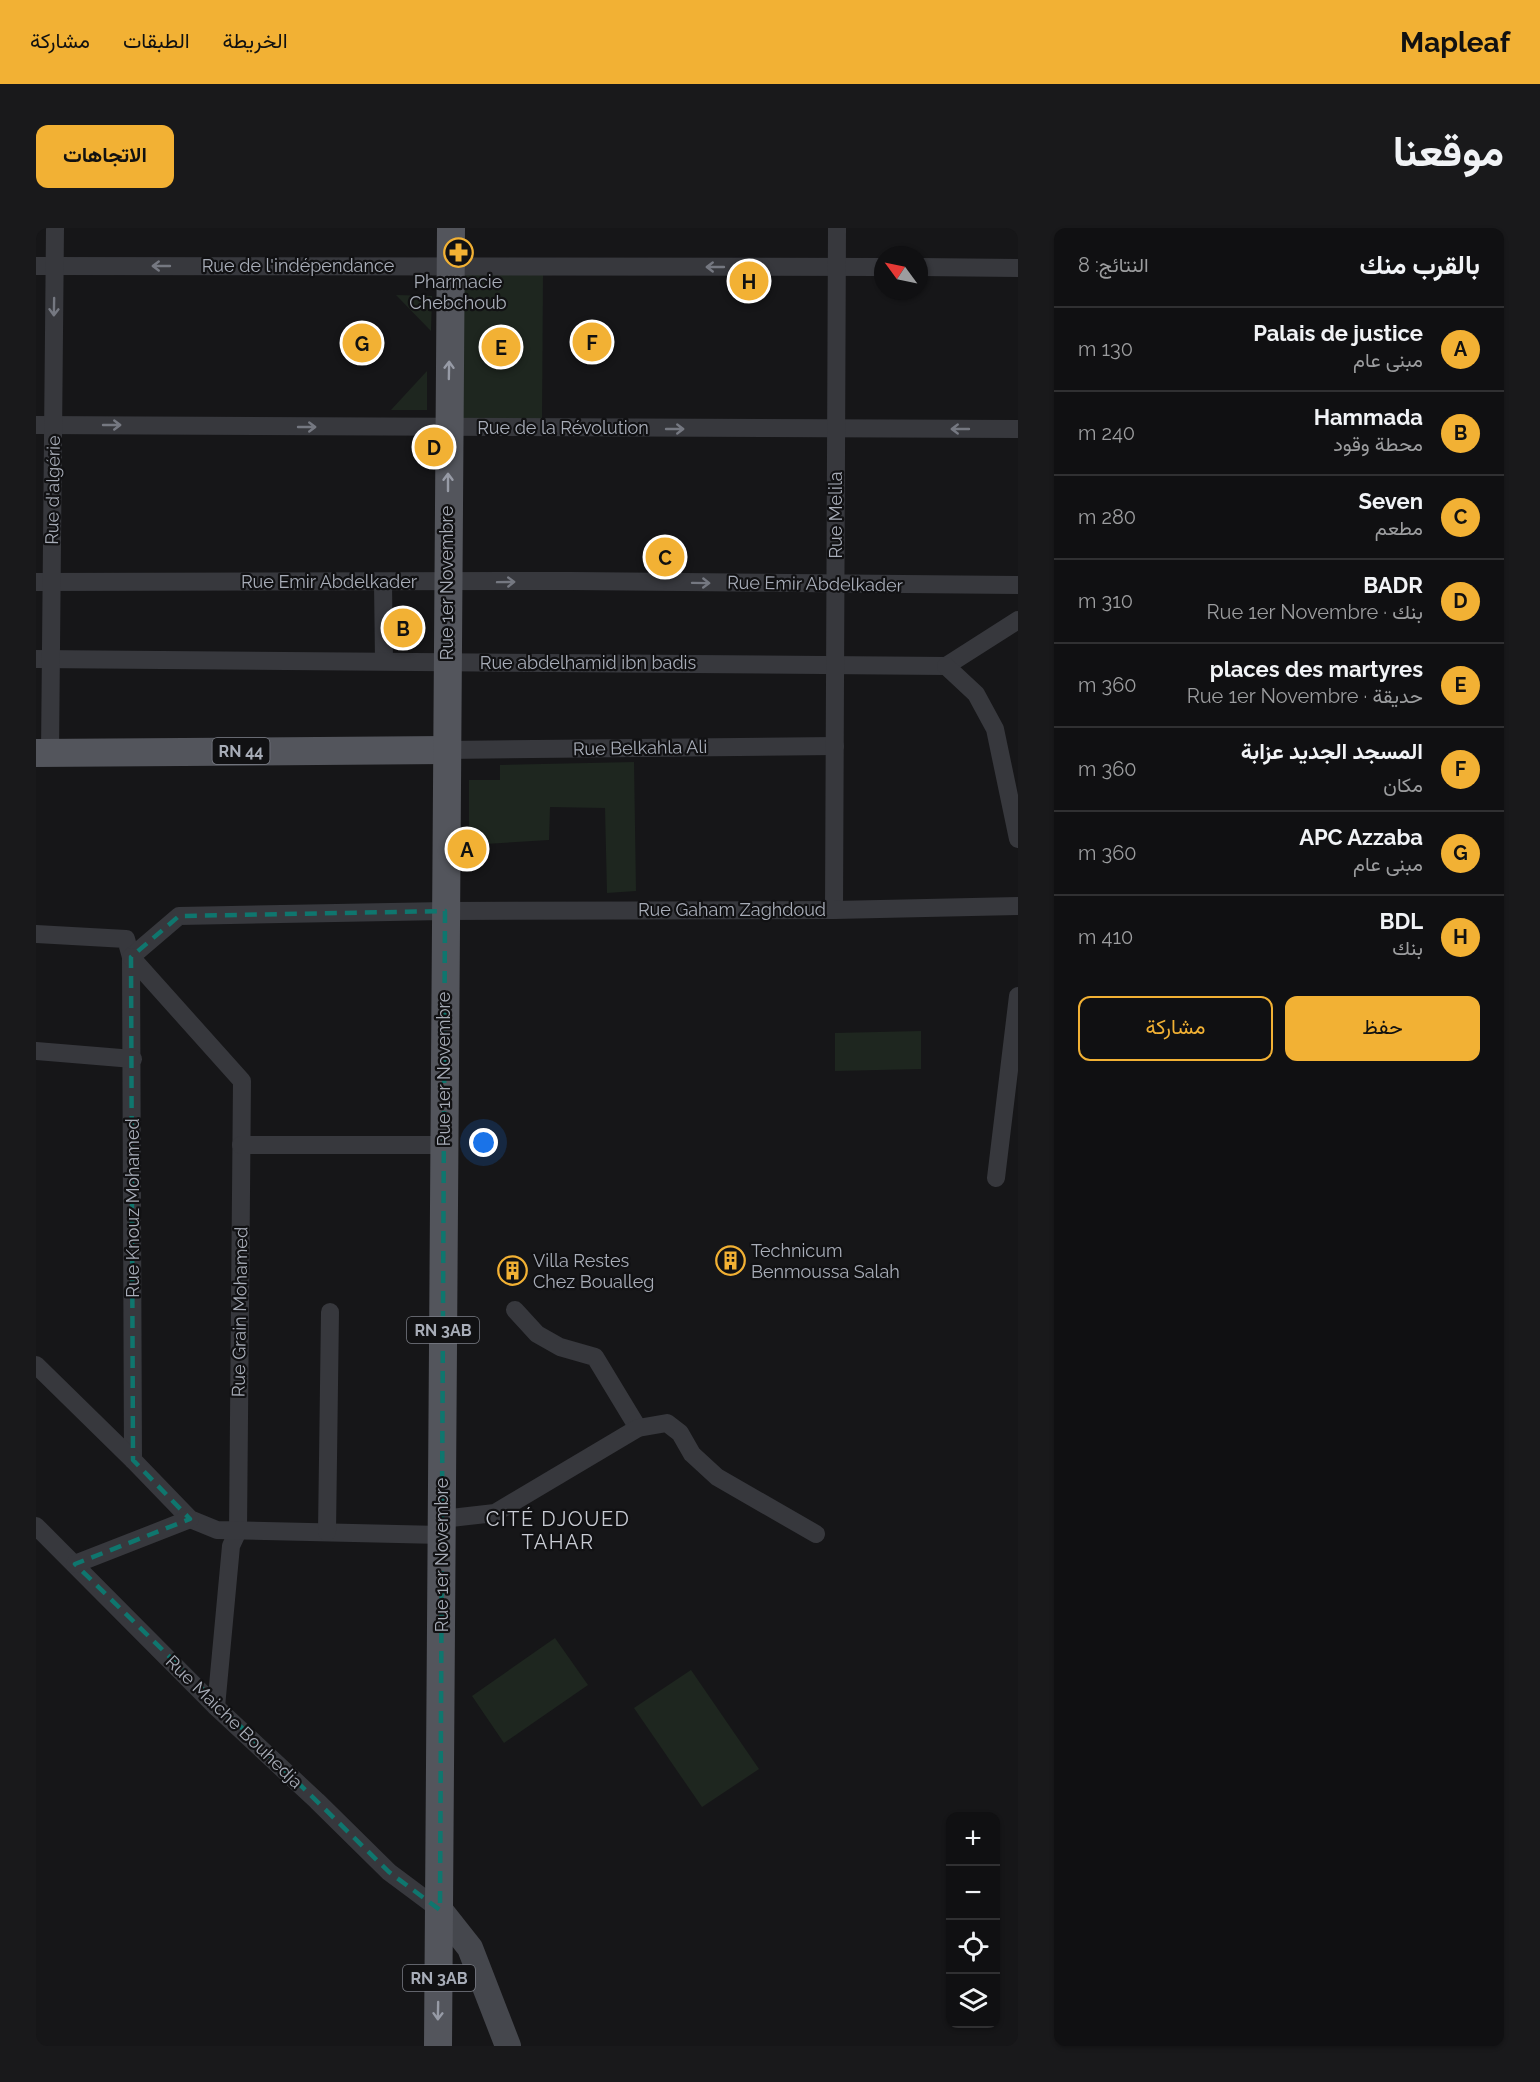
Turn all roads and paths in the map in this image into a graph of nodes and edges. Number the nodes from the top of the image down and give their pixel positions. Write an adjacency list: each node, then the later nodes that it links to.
1 (55, 228): 5 (street, Rue d'algérie)
2 (451, 228): 6 (main road, Rue 1er Novembre)
3 (837, 228): 7 (street, Rue Melila)
4 (36, 266): 5 (street, Rue de l'indépendance)
5 (55, 266): 6 (street, Rue de l'indépendance, one-way to 5); 11 (street, Rue d'algérie, one-way to 11)
6 (451, 267): 7 (street, Rue de l'indépendance, one-way to 6); 12 (main road, Rue 1er Novembre, one-way to 6)
7 (837, 267): 8 (street, Rue de l'indépendance); 13 (street, Rue Melila)
8 (874, 267)
9 (928, 267): 10 (street)
10 (1018, 268)
11 (45, 425): 12 (street, Rue de la Révolution, one-way to 12); 15 (street, Rue d'algérie)
12 (448, 428): 13 (street, Rue de la Révolution, one-way to 13); 17 (main road, Rue 1er Novembre, one-way to 12)
13 (836, 429): 14 (street, Rue de la Révolution, one-way to 13); 18 (street, Rue Melila)
14 (1018, 429)
15 (44, 582): 16 (street, Rue Emir Abdelkader); 21 (street, Rue d'algérie)
16 (383, 582): 17 (street, Rue Emir Abdelkader); 22 (street)
17 (447, 582): 18 (street, Rue Emir Abdelkader, one-way to 18); 23 (main road, Rue 1er Novembre)
18 (835, 584): 19 (street, Rue Emir Abdelkader); 24 (street, Rue Melila)
19 (1018, 585)
20 (1018, 620): 25 (street)
21 (44, 659): 22 (street, Rue abdelhamid ibn badis); 28 (street, Rue d'algérie)
22 (384, 661): 23 (street, Rue abdelhamid ibn badis)
23 (447, 662): 24 (street, Rue abdelhamid ibn badis); 27 (main road, Rue 1er Novembre)
24 (835, 665): 25 (street, Rue abdelhamid ibn badis); 26 (street, Rue Melila)
25 (946, 666): 29 (street)
26 (834, 746): 27 (street, Rue Belkahla Ali); 31 (street, Rue Melila)
27 (446, 750): 28 (main road, RN 44); 32 (main road, Rue 1er Novembre / RN 3AB)
28 (43, 753)
29 (1018, 839)
30 (1018, 906): 31 (street, Rue Gaham Zaghdoud)
31 (834, 910): 32 (street, Rue Gaham Zaghdoud)
32 (445, 911): 33 (street, Rue Gaham Zaghdoud); 41 (main road, Rue 1er Novembre / RN 3AB)
33 (179, 916): 35 (street); 36 (street)
34 (36, 934): 35 (street)
35 (126, 939): 36 (street)
36 (131, 957): 39 (street, Rue Knouz Mohamed); 40 (street, Rue Grain Mohamed)
37 (1018, 996): 42 (street)
38 (36, 1051): 39 (street)
39 (133, 1059): 47 (street, Rue Knouz Mohamed)
40 (241, 1145): 41 (street); 51 (street, Rue Grain Mohamed)
41 (444, 1145): 50 (main road, Rue 1er Novembre / RN 3AB)
42 (996, 1178)
43 (515, 1310): 46 (street)
44 (330, 1312): 52 (street)
45 (36, 1365): 47 (street)
46 (638, 1428): 50 (street); 53 (street)
47 (134, 1460): 48 (street)
48 (190, 1519): 51 (street); 54 (street)
49 (36, 1526): 54 (street, Rue Maiche Bouhedja)
50 (442, 1527): 52 (street); 56 (main road, Rue 1er Novembre / RN 3AB)
51 (238, 1531): 52 (street); 55 (street, Rue Grain Mohamed)
52 (327, 1532)
53 (816, 1534)
54 (75, 1564): 55 (street, Rue Maiche Bouhedja)
55 (216, 1707): 56 (street, Rue Maiche Bouhedja)
56 (440, 1910): 57 (main road, RN 3AB, one-way to 57); 58 (main road)
57 (438, 2046)
58 (508, 2046)

